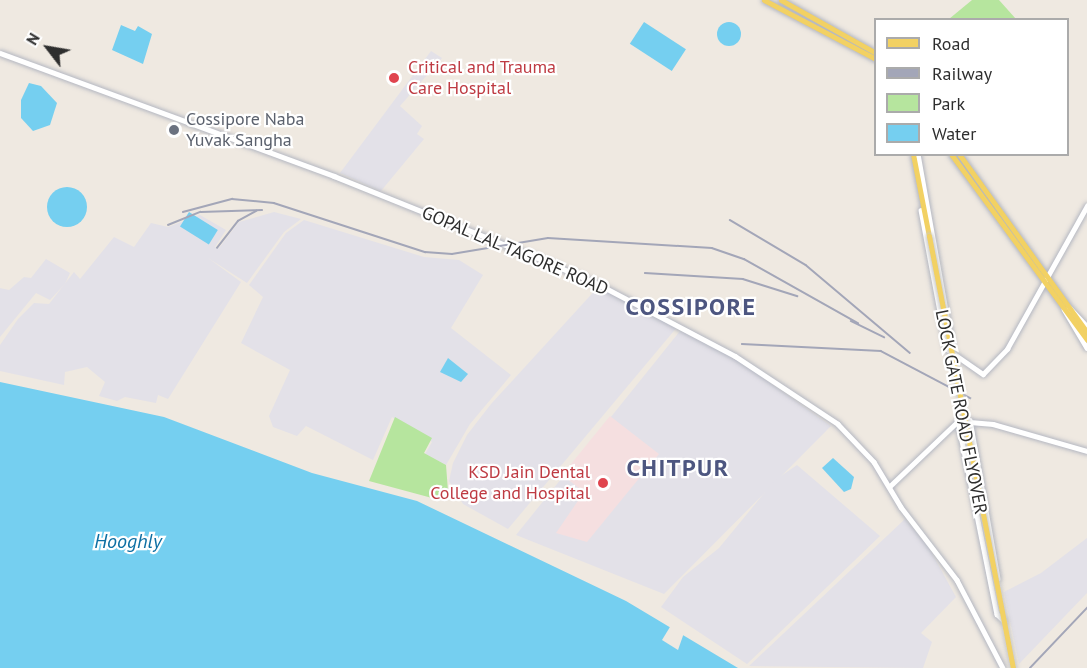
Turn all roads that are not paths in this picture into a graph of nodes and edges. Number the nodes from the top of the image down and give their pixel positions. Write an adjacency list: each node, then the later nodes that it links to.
1 (764, 0): 3 (main road)
2 (780, 0): 3 (main road); 4 (main road)
3 (776, 6): 6 (main road)
4 (874, 52)
5 (0, 53): 24 (street, GOPAL LAL TAGORE ROAD)
6 (874, 58)
7 (914, 156): 20 (street)
8 (914, 156): 20 (street)
9 (914, 156): 26 (main road, LOCK GATE ROAD FLYOVER, bridge)
10 (952, 156): 14 (main road)
11 (960, 156): 13 (main road)
12 (1087, 206): 13 (street)
13 (1045, 274): 14 (street); 15 (main road)
14 (1042, 282): 15 (main road); 20 (street)
15 (1067, 310): 16 (street); 17 (main road); 18 (main road); 19 (street)
16 (1087, 326)
17 (1087, 332)
18 (1087, 340)
19 (1087, 348)
20 (954, 356)
21 (970, 420): 22 (street); 22 (street); 23 (street)
22 (958, 421): 24 (street)
23 (1087, 451)
24 (888, 487): 25 (street, GOPAL LAL TAGORE ROAD)
25 (1003, 668)
26 (1013, 668)

